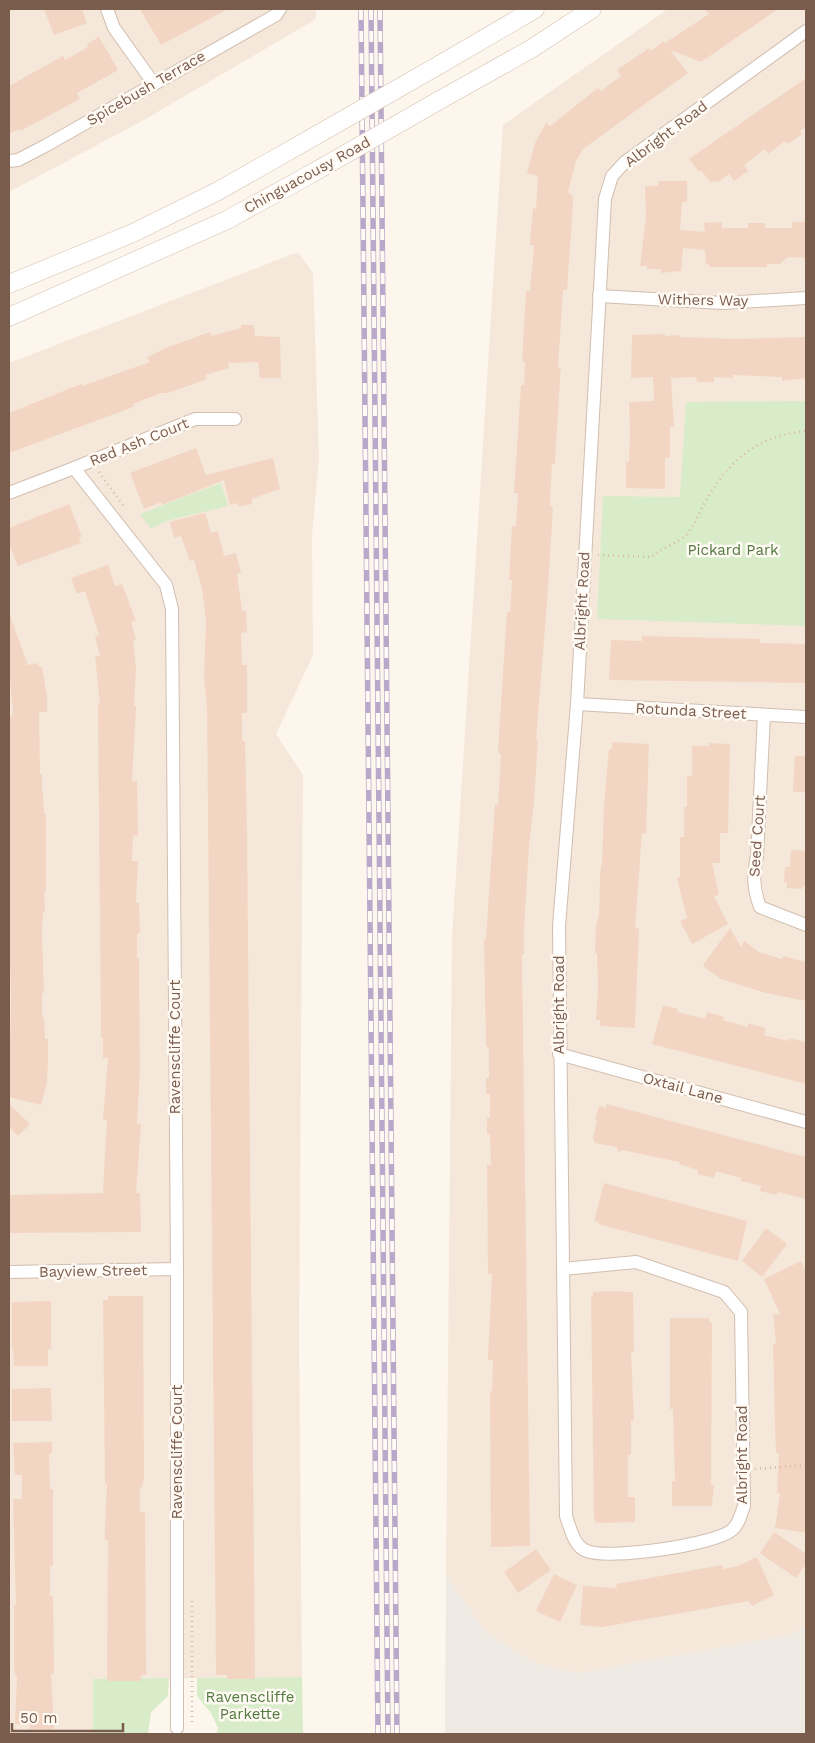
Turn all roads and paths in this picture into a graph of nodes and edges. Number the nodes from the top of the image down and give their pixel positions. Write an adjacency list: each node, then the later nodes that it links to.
1 (107, 9): 6 (street)
2 (280, 9): 6 (street, Spicebush Terrace)
3 (535, 9): 8 (main road, Chinguacousy Road, bridge)
4 (592, 9): 11 (main road, Chinguacousy Road, bridge)
5 (806, 31): 9 (street, Albright Road)
6 (154, 84): 7 (street, Spicebush Terrace)
7 (9, 161)
8 (9, 284)
9 (599, 296): 10 (street, Withers Way); 16 (street, Albright Road)
10 (806, 298)
11 (9, 317)
12 (235, 420): 14 (street, Red Ash Court)
13 (806, 431): 16 (path)
14 (74, 468): 15 (street); 23 (street, Ravenscliffe Court)
15 (9, 493)
16 (584, 554): 17 (street, Albright Road)
17 (577, 704): 18 (street, Rotunda Street); 21 (street, Albright Road)
18 (764, 715): 19 (street, Rotunda Street); 20 (street, Seed Court)
19 (806, 717)
20 (806, 925)
21 (559, 1054): 22 (street, Oxtail Lane); 24 (street, Albright Road)
22 (806, 1122)
23 (177, 1269): 25 (street, Bayview Street); 28 (street, Ravenscliffe Court)
24 (563, 1269): 27 (street, Albright Road); 27 (street, Albright Road)
25 (9, 1272)
26 (806, 1465): 27 (path)
27 (743, 1470)
28 (177, 1728)

